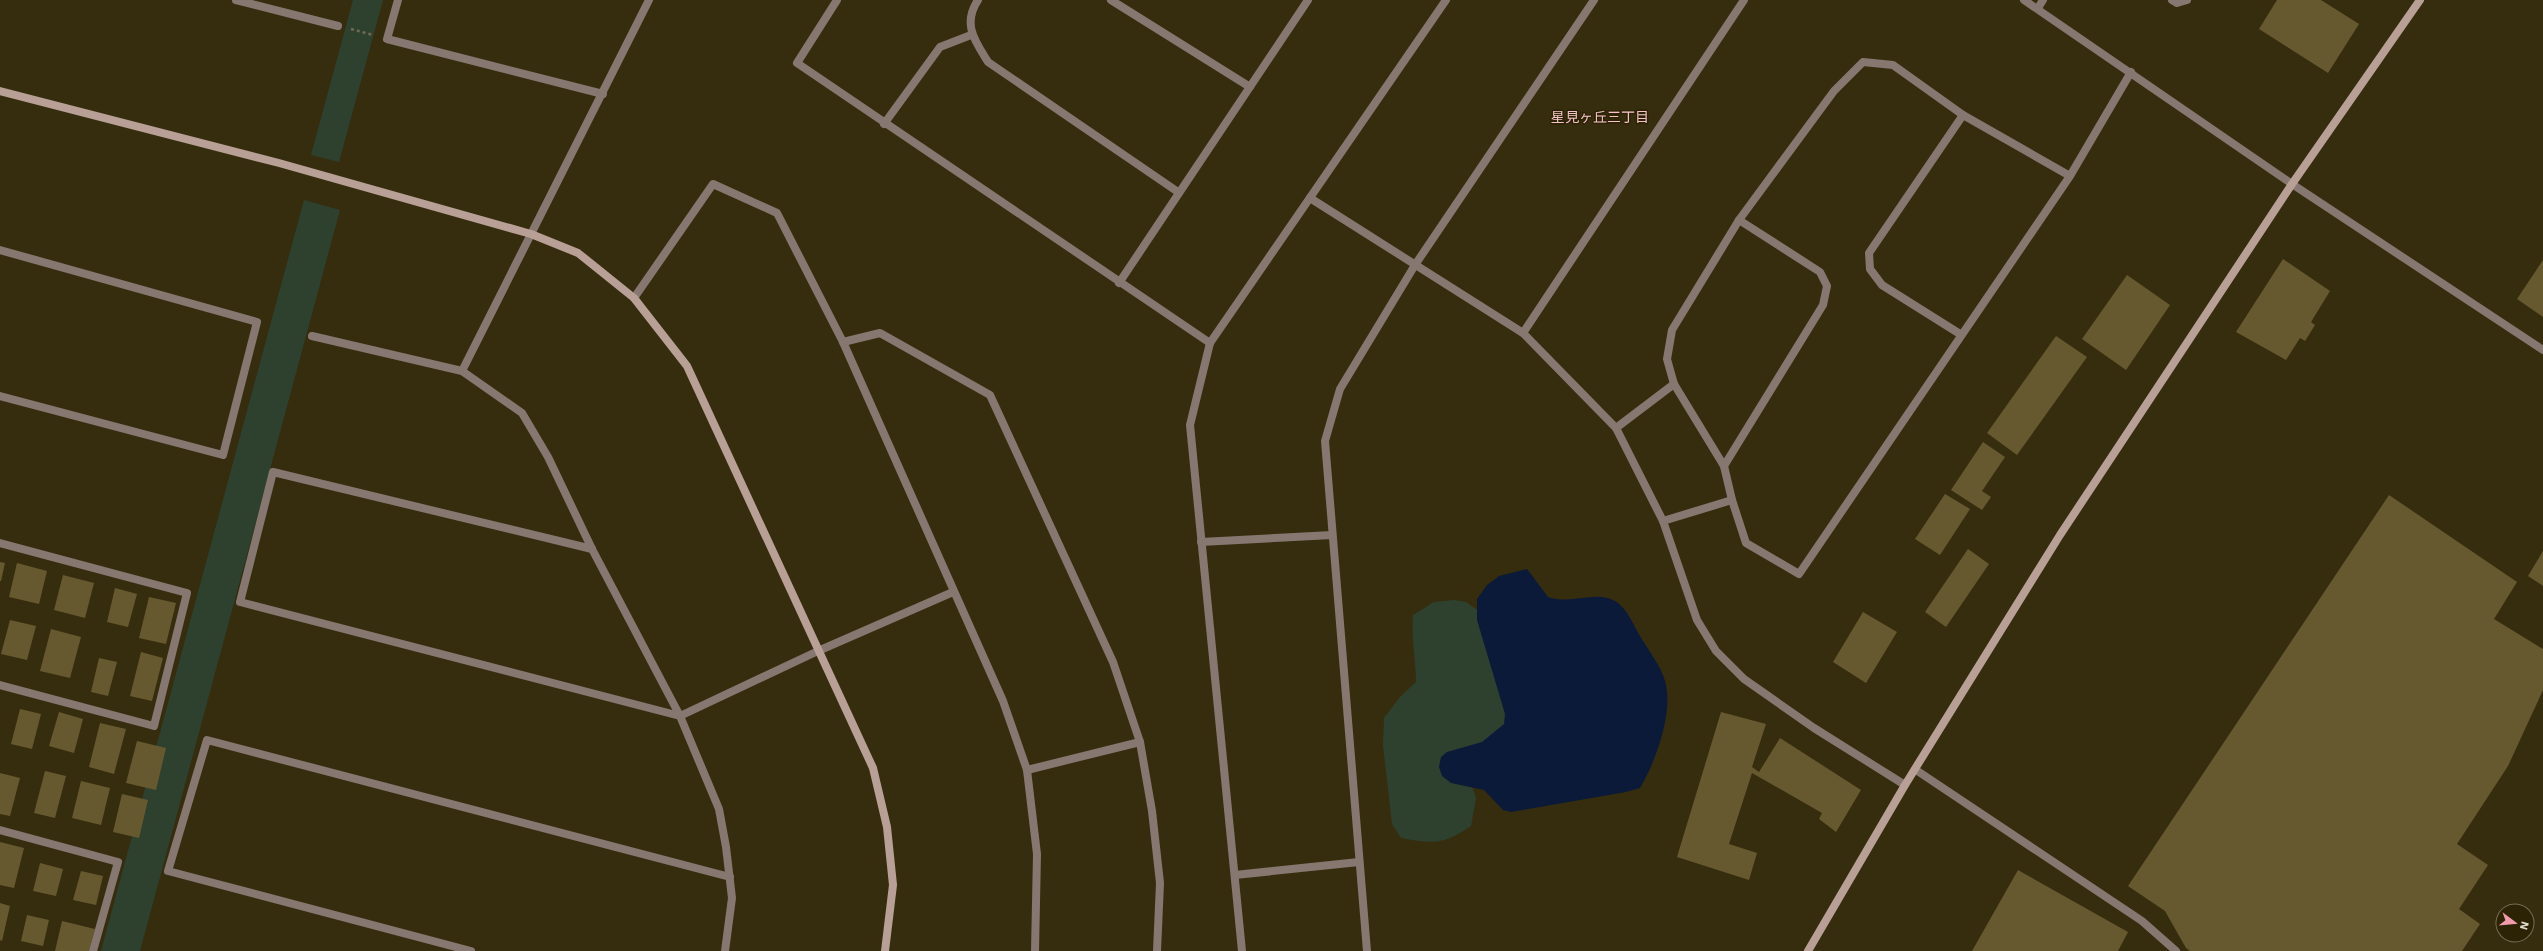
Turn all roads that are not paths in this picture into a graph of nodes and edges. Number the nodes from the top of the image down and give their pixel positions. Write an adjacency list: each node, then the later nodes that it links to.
1 (236, 0): 17 (street)
2 (398, 0): 22 (street)
3 (648, 0): 22 (street)
4 (837, 0): 24 (street)
5 (978, 0): 18 (street)
6 (1111, 0): 20 (street)
7 (1308, 0): 20 (street)
8 (1446, 0): 28 (street)
9 (1594, 0): 32 (street)
10 (1744, 0): 35 (street)
11 (2024, 0): 16 (street)
12 (2043, 0): 16 (street)
13 (2172, 0): 14 (street)
14 (2187, 0)
15 (2420, 0): 26 (street)
16 (2038, 8): 19 (street)
17 (338, 26)
18 (972, 35): 24 (street); 27 (street)
19 (2132, 72): 25 (street); 26 (street)
20 (1250, 87): 27 (street)
21 (0, 91): 30 (street)
22 (603, 94): 30 (street)
23 (1963, 115): 25 (street); 29 (street); 36 (street)
24 (884, 124): 33 (street)
25 (2070, 176): 36 (street)
26 (2292, 184): 40 (street); 58 (street)
27 (1178, 192): 33 (street)
28 (1310, 198): 32 (street); 39 (street)
29 (1738, 220): 42 (street); 45 (street)
30 (531, 234): 34 (street); 41 (street)
31 (0, 250): 43 (street)
32 (1416, 265): 35 (street); 48 (street)
33 (1119, 283): 39 (street)
34 (634, 298): 38 (street); 53 (street)
35 (1524, 332): 44 (street)
36 (1960, 334): 46 (street)
37 (312, 336): 41 (street)
38 (843, 342): 52 (street); 56 (street)
39 (1210, 343): 49 (street)
40 (2543, 350)
41 (462, 371): 51 (street)
42 (1674, 384): 44 (street); 45 (street)
43 (0, 396)
44 (1616, 428): 47 (street)
45 (1724, 466): 46 (street)
46 (1732, 500): 47 (street)
47 (1662, 521): 59 (street)
48 (1332, 535): 49 (street); 61 (street)
49 (1200, 542): 62 (street)
50 (0, 543): 54 (street)
51 (592, 549): 55 (street); 55 (street)
52 (953, 592): 53 (street); 57 (street)
53 (818, 651): 55 (street); 67 (street)
54 (0, 685)
55 (680, 716): 63 (street)
56 (1140, 742): 57 (street); 69 (street)
57 (1027, 770): 68 (street)
58 (1916, 770): 59 (street); 73 (street)
59 (1905, 785): 72 (street)
60 (0, 830): 64 (street)
61 (1359, 862): 62 (street); 71 (street)
62 (1235, 875): 70 (street)
63 (730, 877): 65 (street); 66 (street)
64 (93, 951)
65 (471, 951)
66 (725, 951)
67 (885, 951)
68 (1035, 951)
69 (1157, 951)
70 (1242, 951)
71 (1367, 951)
72 (1808, 951)
73 (2176, 951)

